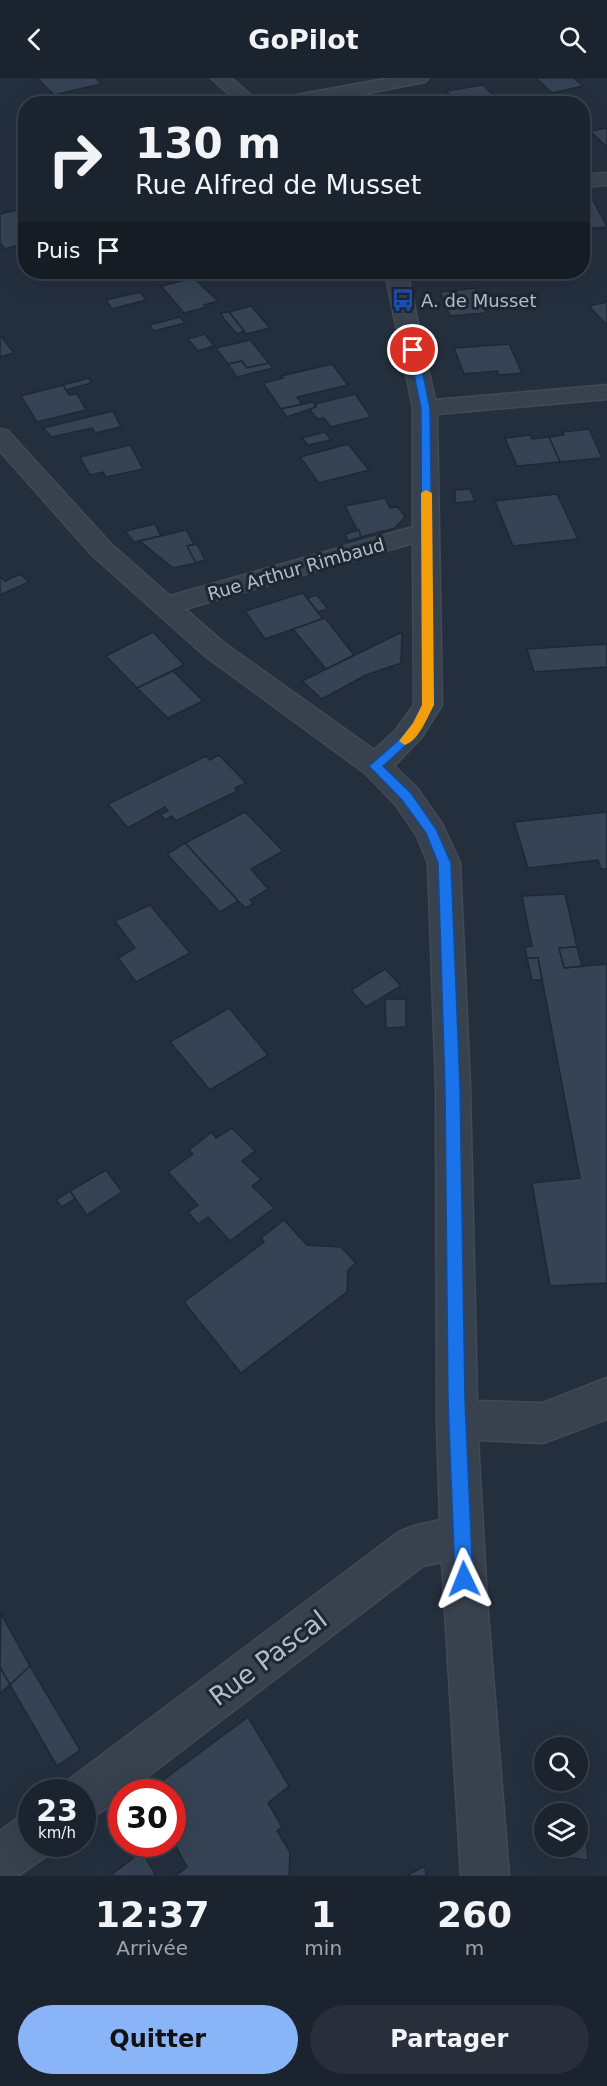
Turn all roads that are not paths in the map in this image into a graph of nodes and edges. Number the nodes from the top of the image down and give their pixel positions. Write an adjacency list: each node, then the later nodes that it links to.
1 (220, 78): 3 (street)
2 (419, 78): 4 (street)
3 (242, 96)
4 (323, 96)
5 (607, 179): 6 (street)
6 (590, 180)
7 (397, 279): 9 (street)
8 (607, 392): 9 (street)
9 (425, 408): 11 (street)
10 (0, 436): 12 (street)
11 (427, 531): 12 (street, Rue Arthur Rimbaud); 13 (street)
12 (165, 606): 13 (street)
13 (375, 766): 15 (street)
14 (607, 1397): 15 (street)
15 (457, 1420): 16 (street)
16 (462, 1537): 17 (street, Rue Pascal); 20 (street)
17 (96, 1787)
18 (18, 1847): 19 (street)
19 (0, 1860)
20 (485, 1876)

